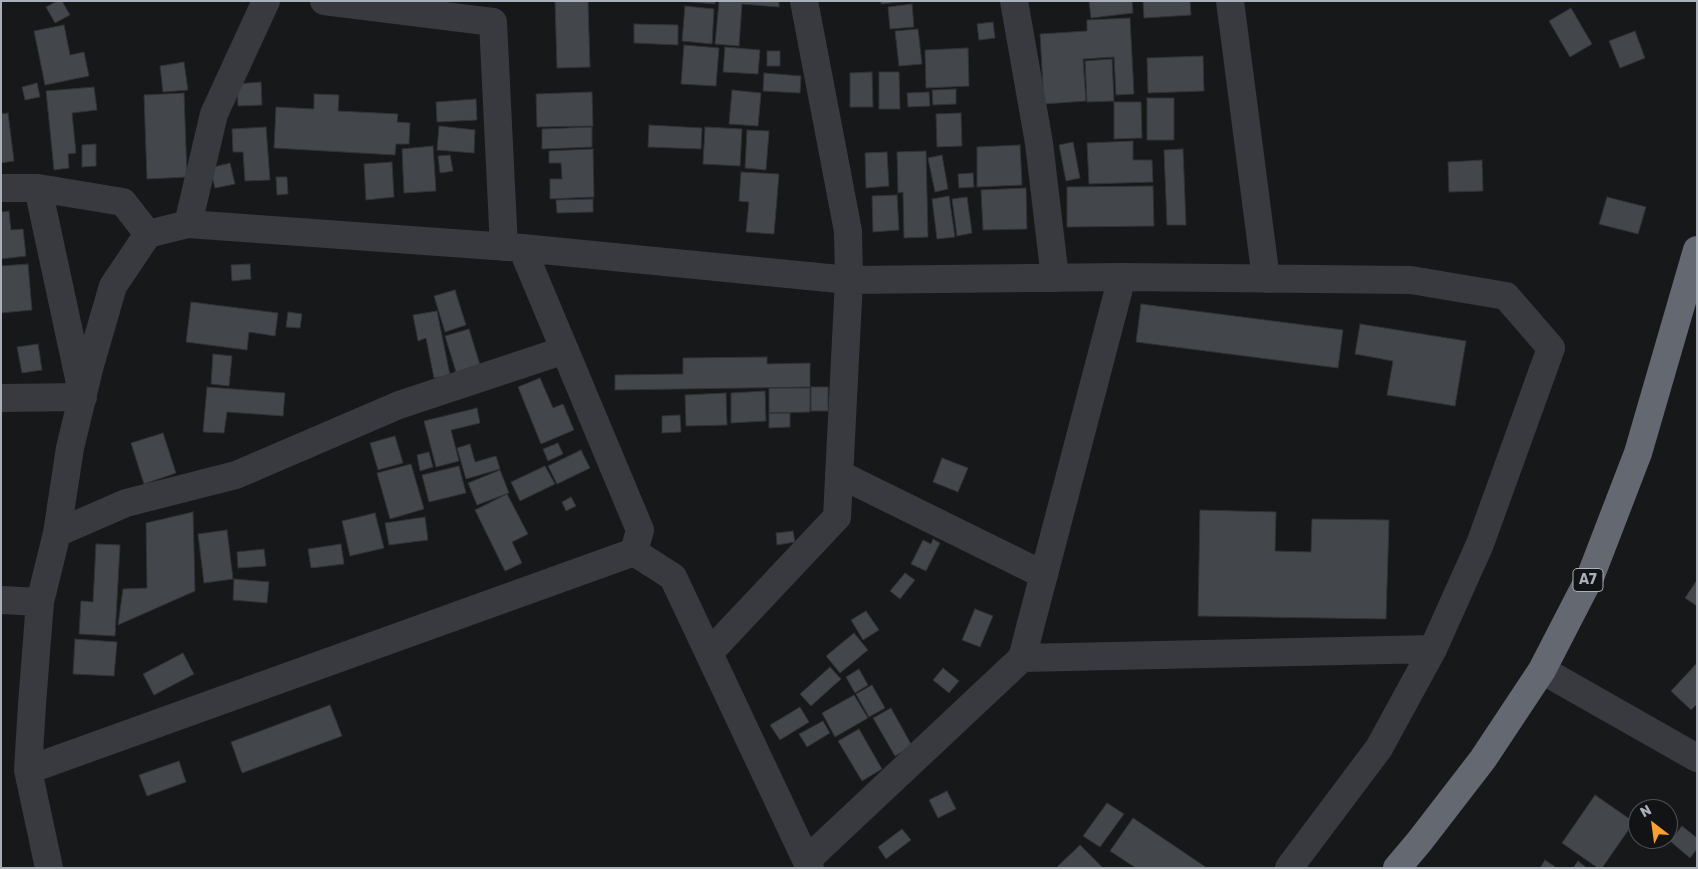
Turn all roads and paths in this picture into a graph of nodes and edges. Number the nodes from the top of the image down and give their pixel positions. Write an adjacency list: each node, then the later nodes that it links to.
1 (266, 1): 8 (street)
2 (324, 1): 10 (street)
3 (804, 1): 15 (street)
4 (1014, 1): 13 (street)
5 (1230, 1): 14 (street)
6 (1, 188): 7 (street)
7 (38, 188): 9 (street); 18 (street)
8 (188, 224): 9 (street); 10 (street)
9 (148, 234): 18 (street)
10 (513, 247): 15 (street); 17 (street)
11 (1697, 250): 16 (highway, A7)
12 (1122, 277): 13 (street); 14 (street); 23 (street)
13 (1055, 278): 15 (street)
14 (1266, 279): 26 (street)
15 (849, 280): 20 (street)
16 (1689, 309): 29 (highway, A7)
17 (565, 350): 21 (street); 22 (street)
18 (83, 397): 19 (street); 21 (street)
19 (1, 398)
20 (839, 474): 23 (street); 27 (street)
21 (57, 533): 25 (street)
22 (634, 552): 27 (street); 31 (street)
23 (1044, 575): 28 (street)
24 (1, 600): 25 (street)
25 (40, 602): 31 (street)
26 (1433, 649): 28 (street); 34 (street)
27 (709, 653): 32 (street)
28 (1022, 658): 32 (street)
29 (1542, 670): 30 (street); 35 (highway, A7)
30 (1697, 758)
31 (28, 770): 33 (street)
32 (809, 864)
33 (49, 868)
34 (1289, 868)
35 (1397, 868)

